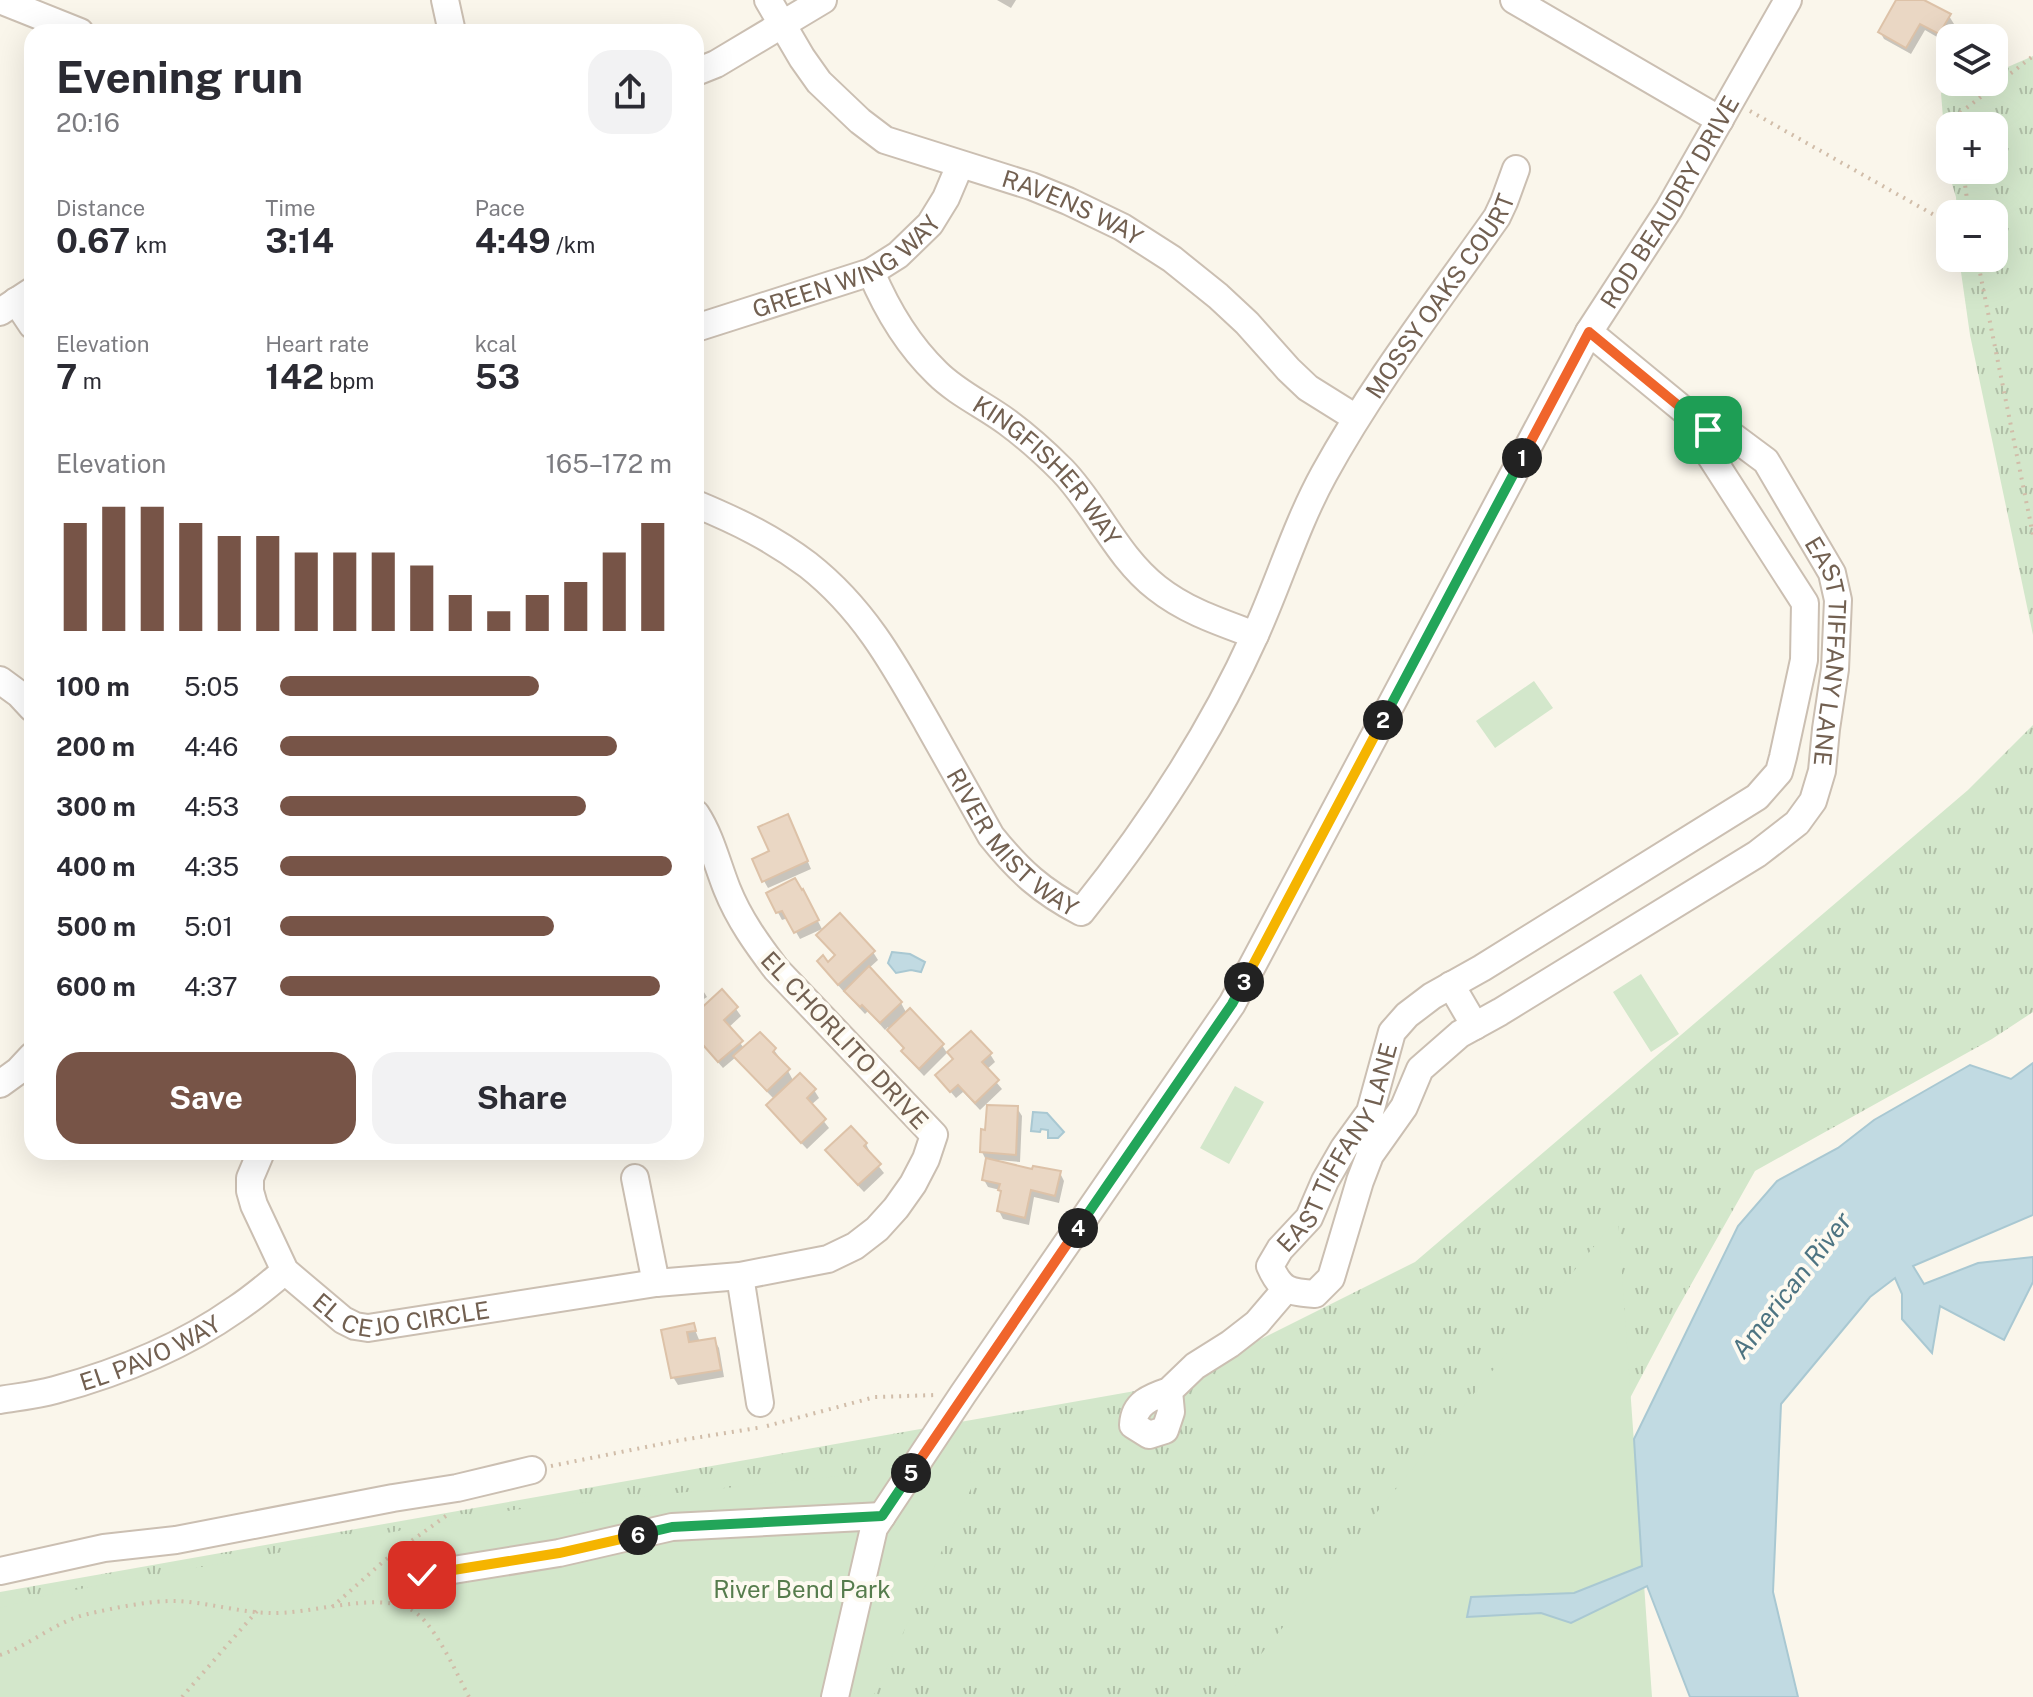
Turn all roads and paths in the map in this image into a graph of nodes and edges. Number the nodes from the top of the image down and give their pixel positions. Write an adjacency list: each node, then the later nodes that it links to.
1 (0, 0): 7 (street)
2 (445, 0): 8 (street)
3 (768, 0): 9 (street, RAVENS WAY)
4 (823, 0): 9 (street)
5 (1514, 0): 12 (street)
6 (1788, 0): 12 (street, ROD BEAUDRY DRIVE)
7 (60, 24)
8 (450, 24)
9 (782, 25): 11 (street); 14 (street, RAVENS WAY)
10 (2033, 56): 13 (path)
11 (704, 69)
12 (1725, 110): 16 (path); 20 (street, ROD BEAUDRY DRIVE)
13 (1961, 112)
14 (960, 165): 17 (street, GREEN WING WAY); 21 (street, RAVENS WAY)
15 (1516, 169): 21 (street, MOSSY OAKS COURT)
16 (1936, 217)
17 (871, 272): 19 (street, GREEN WING WAY); 25 (street, KINGFISHER WAY)
18 (1980, 272): 24 (path)
19 (704, 325)
20 (1589, 332): 22 (street, EAST TIFFANY LANE); 41 (street, ROD BEAUDRY DRIVE)
21 (1356, 418): 25 (street, RIVER MIST WAY)
22 (1708, 430): 29 (street, EAST TIFFANY LANE); 30 (street, EAST TIFFANY LANE)
23 (704, 507): 25 (street, RIVER MIST WAY)
24 (2033, 535)
25 (1255, 635)
26 (0, 680): 27 (street)
27 (24, 699)
28 (704, 830): 33 (street, EL CHORLITO DRIVE)
29 (1451, 985): 30 (street); 39 (street, EAST TIFFANY LANE)
30 (1475, 1026): 39 (street, EAST TIFFANY LANE)
31 (24, 1065): 32 (street)
32 (0, 1084)
33 (934, 1135): 37 (street, EL CEJO CIRCLE)
34 (258, 1160): 36 (street, EL CEJO CIRCLE)
35 (635, 1178): 38 (street)
36 (285, 1271): 38 (street, EL CEJO CIRCLE); 42 (street, EL PAVO WAY)
37 (740, 1276): 38 (street, EL CEJO CIRCLE); 43 (street)
38 (656, 1283)
39 (1286, 1289): 40 (street)
40 (1169, 1391)
41 (963, 1394): 43 (path); 45 (street, ROD BEAUDRY DRIVE)
42 (0, 1400)
43 (762, 1415)
44 (532, 1470): 46 (street)
45 (882, 1516): 47 (street); 52 (street, ROD BEAUDRY DRIVE)
46 (0, 1571)
47 (422, 1575)
48 (257, 1611): 49 (path); 50 (path); 51 (path)
49 (0, 1655)
50 (182, 1697)
51 (469, 1697)
52 (835, 1697)

